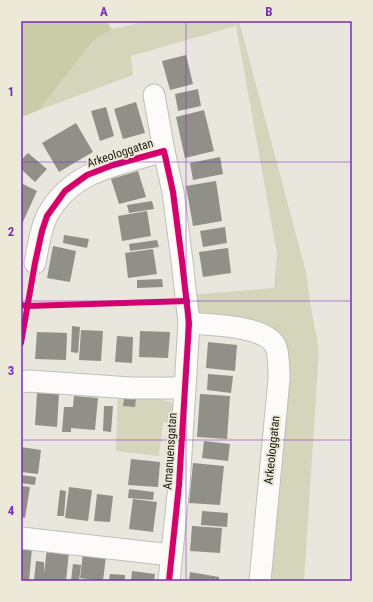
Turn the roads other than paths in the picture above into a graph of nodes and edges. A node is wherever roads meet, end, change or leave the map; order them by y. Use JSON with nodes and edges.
{"nodes":[{"id":1,"x":154,"y":95,"type":"dead end"},
{"id":2,"x":164,"y":151,"type":"junction"},
{"id":3,"x":35,"y":263,"type":"dead end"},
{"id":4,"x":189,"y":323,"type":"junction"},
{"id":5,"x":21,"y":382,"type":"edge"},
{"id":6,"x":185,"y":388,"type":"junction"},
{"id":7,"x":21,"y":538,"type":"edge"},
{"id":8,"x":172,"y":555,"type":"junction"},
{"id":9,"x":169,"y":581,"type":"edge"},
{"id":10,"x":260,"y":581,"type":"edge"}],
"edges":[{"from":1,"to":2,"type":"street","name":"Arkeologgatan"},
{"from":2,"to":3,"type":"street","name":"Arkeologgatan"},
{"from":2,"to":4,"type":"street","name":"Arkeologgatan"},
{"from":4,"to":6,"type":"street","name":"Amanuensgatan"},
{"from":4,"to":10,"type":"street","name":"Arkeologgatan"},
{"from":5,"to":6,"type":"street"},
{"from":6,"to":8,"type":"street","name":"Amanuensgatan"},
{"from":7,"to":8,"type":"street"},
{"from":8,"to":9,"type":"street","name":"Amanuensgatan"}]}
